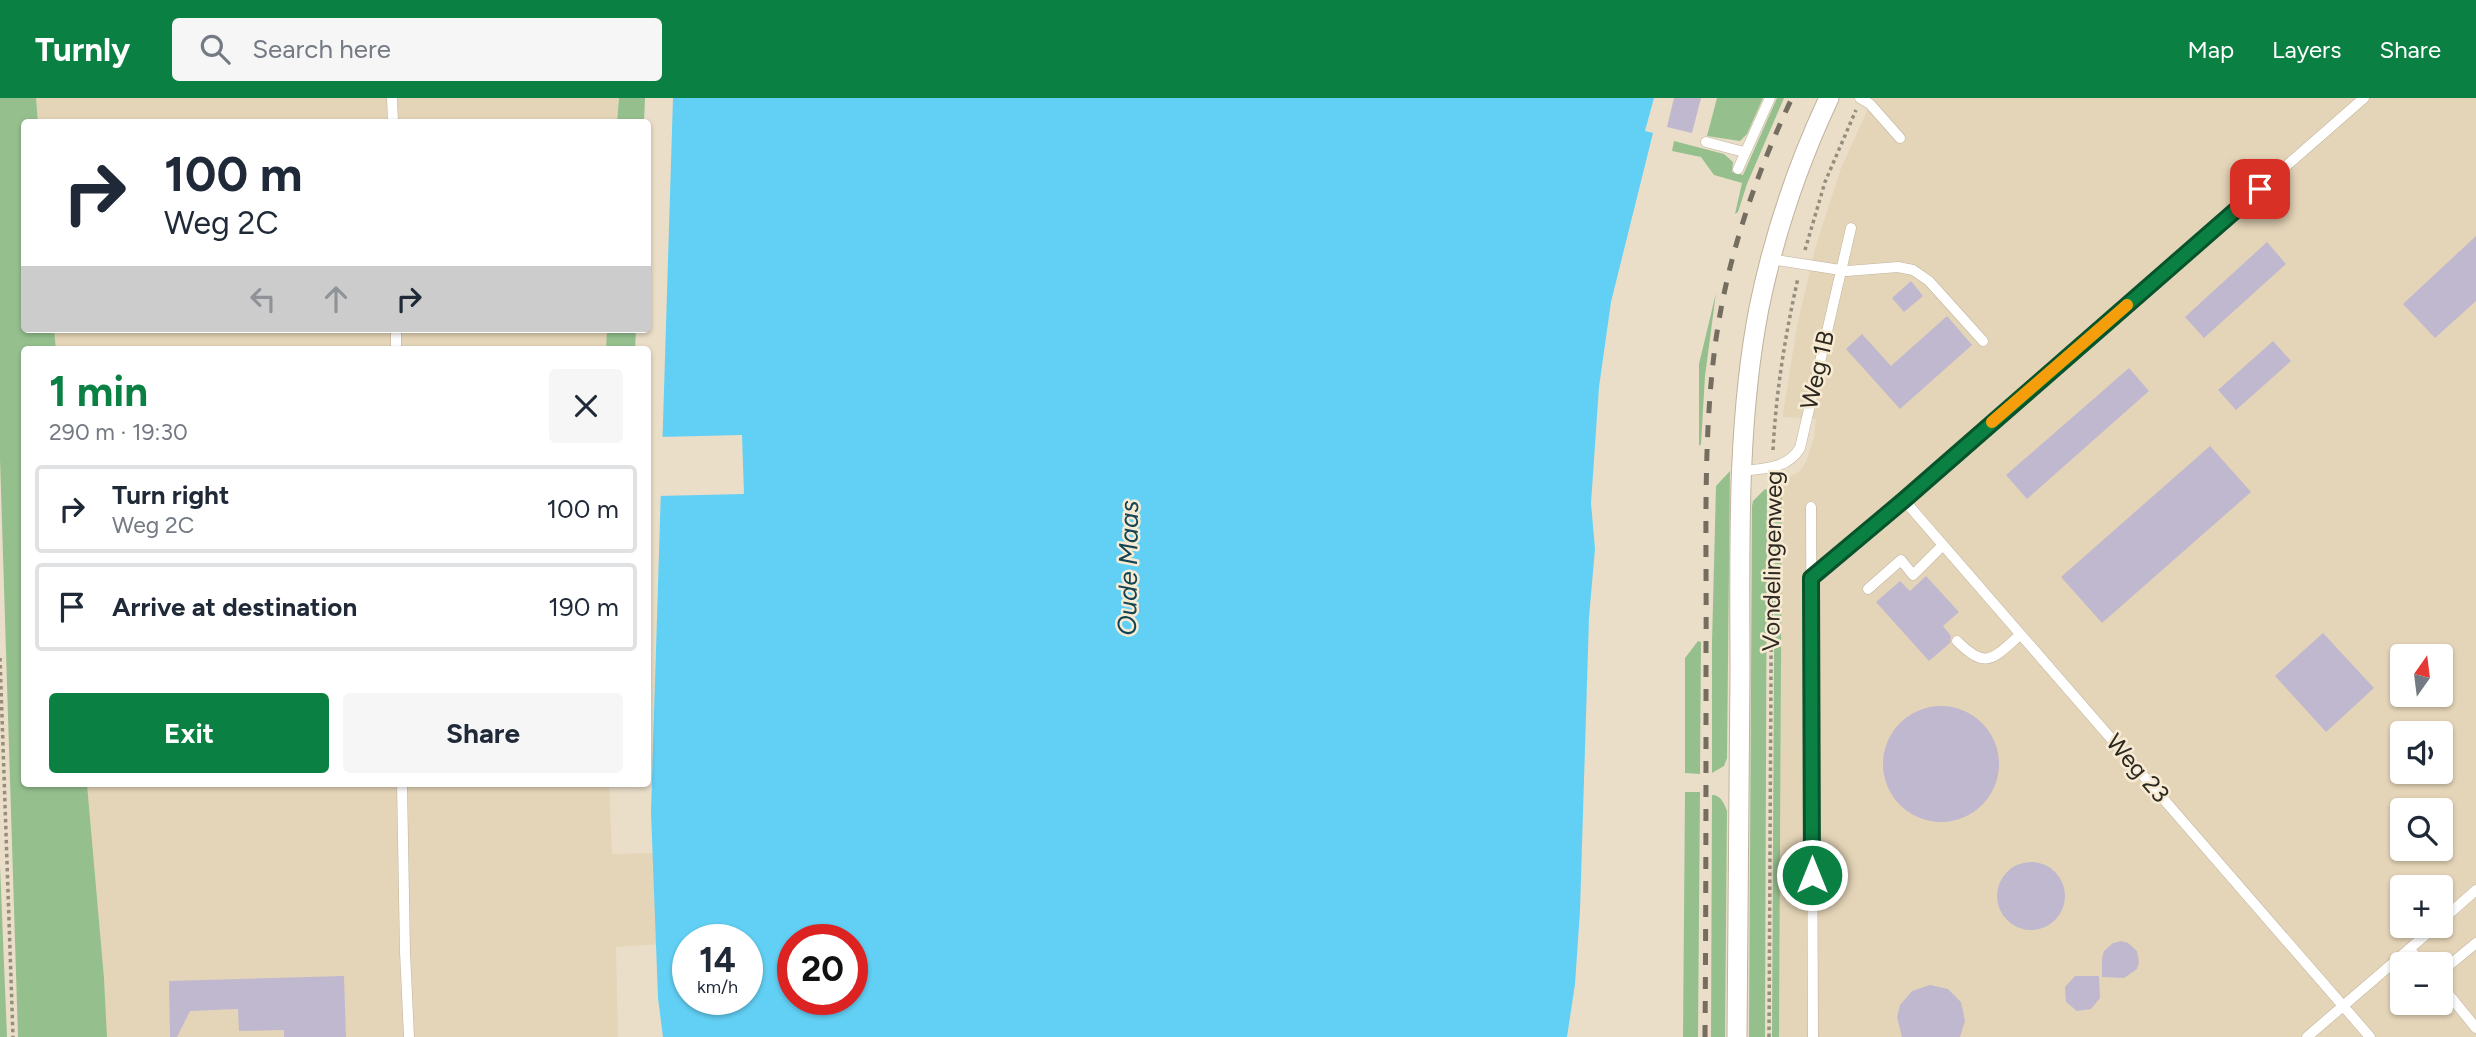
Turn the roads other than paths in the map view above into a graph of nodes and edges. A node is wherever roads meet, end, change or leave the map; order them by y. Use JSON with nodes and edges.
{"nodes":[{"id":1,"x":392,"y":98,"type":"edge"},
{"id":2,"x":1770,"y":98,"type":"edge"},
{"id":3,"x":1829,"y":98,"type":"edge"},
{"id":4,"x":1861,"y":98,"type":"edge"},
{"id":5,"x":2364,"y":98,"type":"edge"},
{"id":6,"x":393,"y":119,"type":"edge"},
{"id":7,"x":1900,"y":138,"type":"dead end"},
{"id":8,"x":1706,"y":142,"type":"dead end"},
{"id":9,"x":1744,"y":152,"type":"junction"},
{"id":10,"x":1738,"y":169,"type":"dead end"},
{"id":11,"x":1851,"y":228,"type":"dead end"},
{"id":12,"x":1770,"y":259,"type":"junction"},
{"id":13,"x":1840,"y":270,"type":"junction"},
{"id":14,"x":1983,"y":341,"type":"dead end"},
{"id":15,"x":1743,"y":471,"type":"junction"},
{"id":16,"x":1904,"y":500,"type":"junction"},
{"id":17,"x":1811,"y":508,"type":"dead end"},
{"id":18,"x":1942,"y":545,"type":"junction"},
{"id":19,"x":1811,"y":578,"type":"junction"},
{"id":20,"x":1868,"y":589,"type":"dead end"},
{"id":21,"x":2020,"y":635,"type":"junction"},
{"id":22,"x":1957,"y":641,"type":"dead end"},
{"id":23,"x":402,"y":787,"type":"edge"},
{"id":24,"x":2476,"y":891,"type":"edge"},
{"id":25,"x":2453,"y":911,"type":"edge"},
{"id":26,"x":2421,"y":938,"type":"edge"},
{"id":27,"x":2476,"y":943,"type":"edge"},
{"id":28,"x":2409,"y":949,"type":"junction"},
{"id":29,"x":2412,"y":952,"type":"edge"},
{"id":30,"x":2453,"y":962,"type":"edge"},
{"id":31,"x":2453,"y":1000,"type":"edge"},
{"id":32,"x":2342,"y":1005,"type":"junction"},
{"id":33,"x":2476,"y":1028,"type":"edge"},
{"id":34,"x":409,"y":1037,"type":"edge"},
{"id":35,"x":1737,"y":1037,"type":"edge"},
{"id":36,"x":1813,"y":1037,"type":"edge"},
{"id":37,"x":2307,"y":1037,"type":"edge"},
{"id":38,"x":2370,"y":1037,"type":"edge"}],
"edges":[{"from":1,"to":6,"type":"lane"},
{"from":2,"to":9,"type":"lane"},
{"from":3,"to":12,"type":"street","name":"Vondelingenweg"},
{"from":4,"to":7,"type":"lane"},
{"from":5,"to":16,"type":"lane"},
{"from":8,"to":9,"type":"lane"},
{"from":9,"to":10,"type":"lane"},
{"from":11,"to":13,"type":"lane","name":"Weg 1B"},
{"from":12,"to":13,"type":"lane"},
{"from":12,"to":15,"type":"street","name":"Vondelingenweg"},
{"from":13,"to":14,"type":"lane"},
{"from":13,"to":15,"type":"lane","name":"Weg 1B"},
{"from":15,"to":35,"type":"street","name":"Vondelingenweg"},
{"from":16,"to":18,"type":"lane","name":"Weg 23"},
{"from":16,"to":19,"type":"lane"},
{"from":17,"to":19,"type":"lane"},
{"from":18,"to":20,"type":"lane"},
{"from":18,"to":21,"type":"lane","name":"Weg 23"},
{"from":19,"to":36,"type":"lane"},
{"from":21,"to":22,"type":"lane"},
{"from":21,"to":32,"type":"lane","name":"Weg 23"},
{"from":23,"to":34,"type":"lane"},
{"from":24,"to":25,"type":"lane"},
{"from":26,"to":28,"type":"lane"},
{"from":27,"to":30,"type":"lane"},
{"from":28,"to":29,"type":"lane"},
{"from":28,"to":32,"type":"lane"},
{"from":31,"to":33,"type":"lane"},
{"from":32,"to":37,"type":"lane"},
{"from":32,"to":38,"type":"lane","name":"Weg 23"}]}
